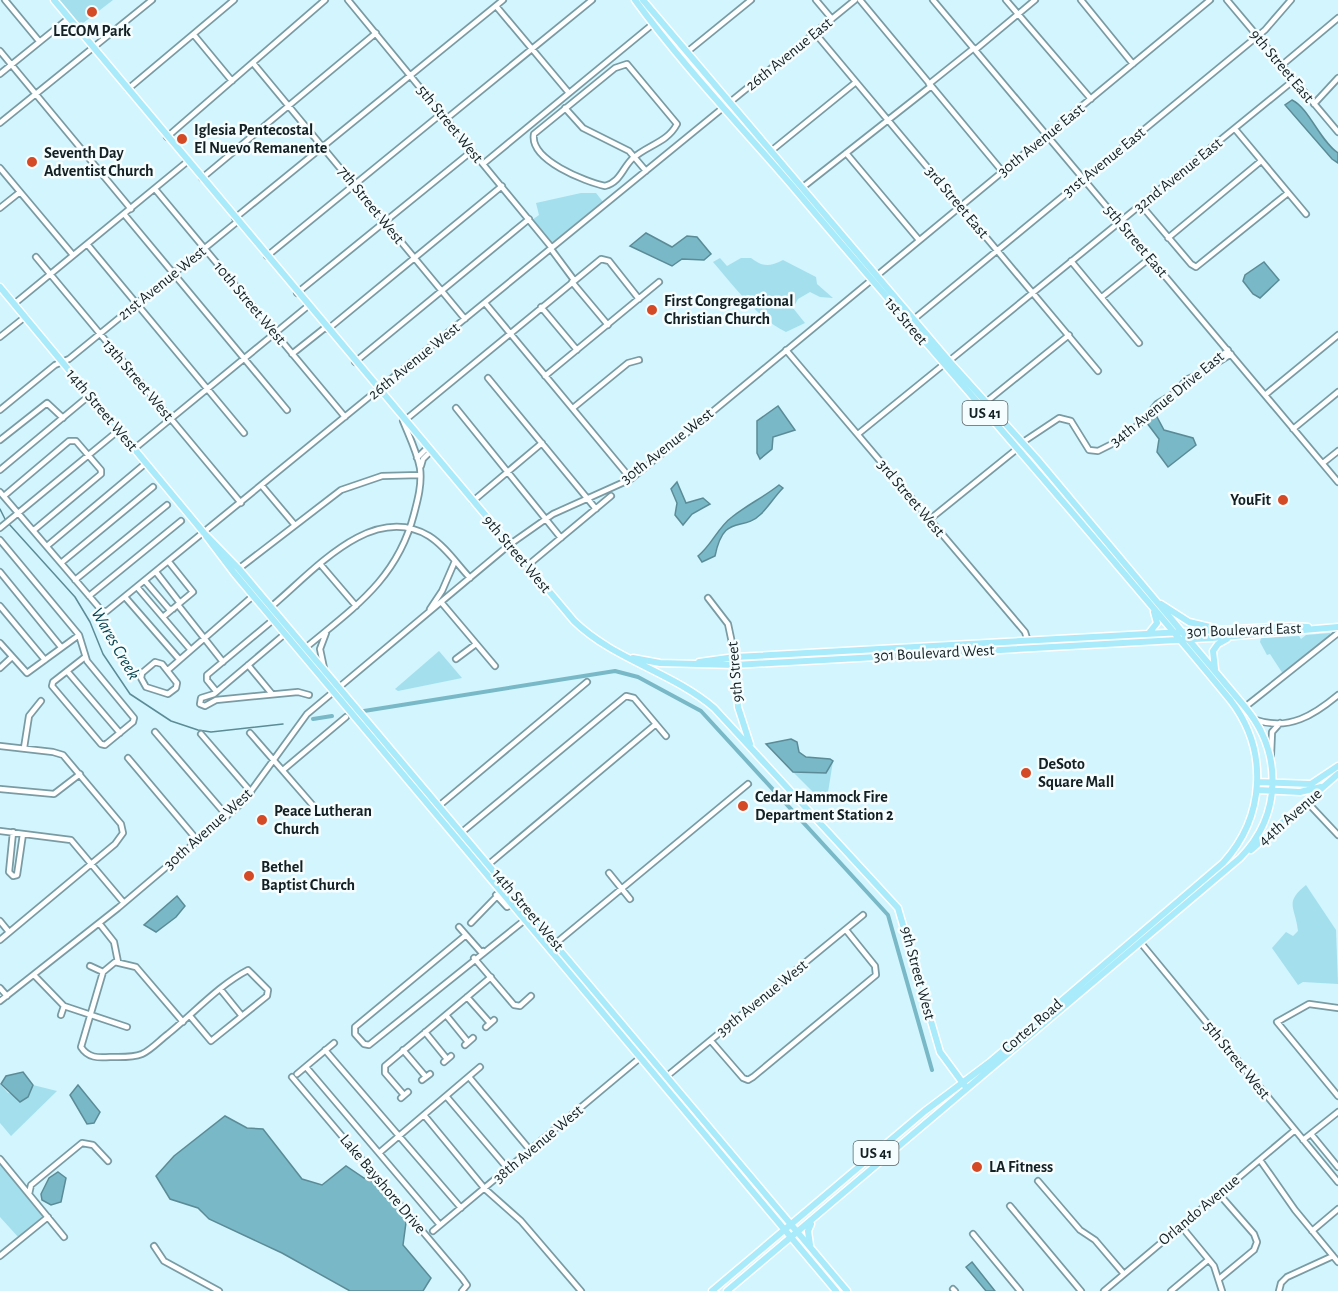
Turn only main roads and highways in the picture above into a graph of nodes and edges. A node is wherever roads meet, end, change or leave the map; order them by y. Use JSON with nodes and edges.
{"nodes":[{"id":1,"x":54,"y":0,"type":"edge"},
{"id":2,"x":634,"y":0,"type":"edge"},
{"id":3,"x":641,"y":0,"type":"edge"},
{"id":4,"x":726,"y":106,"type":"junction"},
{"id":5,"x":769,"y":153,"type":"junction"},
{"id":6,"x":801,"y":196,"type":"junction"},
{"id":7,"x":841,"y":232,"type":"junction"},
{"id":8,"x":0,"y":287,"type":"edge"},
{"id":9,"x":945,"y":364,"type":"junction"},
{"id":10,"x":984,"y":411,"type":"junction"},
{"id":11,"x":1023,"y":442,"type":"junction"},
{"id":12,"x":1018,"y":448,"type":"junction"},
{"id":13,"x":1062,"y":489,"type":"junction"},
{"id":14,"x":236,"y":571,"type":"junction"},
{"id":15,"x":1149,"y":598,"type":"junction"},
{"id":16,"x":269,"y":609,"type":"junction"},
{"id":17,"x":1338,"y":627,"type":"edge"},
{"id":18,"x":1315,"y":628,"type":"junction"},
{"id":19,"x":1223,"y":630,"type":"junction"},
{"id":20,"x":288,"y":632,"type":"junction"},
{"id":21,"x":1174,"y":633,"type":"junction"},
{"id":22,"x":1148,"y":634,"type":"junction"},
{"id":23,"x":1181,"y":636,"type":"junction"},
{"id":24,"x":1236,"y":636,"type":"junction"},
{"id":25,"x":1188,"y":639,"type":"junction"},
{"id":26,"x":1030,"y":644,"type":"junction"},
{"id":27,"x":303,"y":650,"type":"junction"},
{"id":28,"x":616,"y":651,"type":"junction"},
{"id":29,"x":818,"y":656,"type":"junction"},
{"id":30,"x":735,"y":657,"type":"junction"},
{"id":31,"x":688,"y":664,"type":"junction"},
{"id":32,"x":735,"y":664,"type":"junction"},
{"id":33,"x":1216,"y":672,"type":"junction"},
{"id":34,"x":336,"y":689,"type":"junction"},
{"id":35,"x":758,"y":755,"type":"junction"},
{"id":36,"x":1338,"y":766,"type":"edge"},
{"id":37,"x":1338,"y":774,"type":"edge"},
{"id":38,"x":1332,"y":780,"type":"junction"},
{"id":39,"x":1258,"y":782,"type":"junction"},
{"id":40,"x":1274,"y":782,"type":"junction"},
{"id":41,"x":1258,"y":790,"type":"junction"},
{"id":42,"x":1273,"y":790,"type":"junction"},
{"id":43,"x":1290,"y":791,"type":"junction"},
{"id":44,"x":1307,"y":802,"type":"junction"},
{"id":45,"x":459,"y":834,"type":"junction"},
{"id":46,"x":1240,"y":858,"type":"junction"},
{"id":47,"x":1139,"y":940,"type":"junction"},
{"id":48,"x":553,"y":945,"type":"junction"},
{"id":49,"x":664,"y":1079,"type":"junction"},
{"id":50,"x":965,"y":1086,"type":"junction"},
{"id":51,"x":709,"y":1140,"type":"junction"},
{"id":52,"x":740,"y":1164,"type":"junction"},
{"id":53,"x":813,"y":1220,"type":"junction"},
{"id":54,"x":792,"y":1225,"type":"junction"},
{"id":55,"x":785,"y":1230,"type":"junction"},
{"id":56,"x":799,"y":1233,"type":"junction"},
{"id":57,"x":792,"y":1238,"type":"junction"},
{"id":58,"x":810,"y":1246,"type":"junction"},
{"id":59,"x":712,"y":1291,"type":"edge"},
{"id":60,"x":727,"y":1291,"type":"edge"},
{"id":61,"x":836,"y":1291,"type":"edge"},
{"id":62,"x":848,"y":1291,"type":"edge"}],
"edges":[{"from":1,"to":28,"type":"main road","name":"9th Street West"},
{"from":2,"to":4,"type":"main road","name":"1st Street","number":"US 41"},
{"from":3,"to":4,"type":"main road","name":"1st Street","number":"US 41"},
{"from":4,"to":5,"type":"main road","name":"1st Street","number":"US 41"},
{"from":5,"to":6,"type":"main road","name":"1st Street","number":"US 41"},
{"from":5,"to":7,"type":"main road","name":"1st Street","number":"US 41"},
{"from":6,"to":7,"type":"main road"},
{"from":6,"to":9,"type":"main road","name":"1st Street","number":"US 41"},
{"from":7,"to":9,"type":"main road","name":"1st Street","number":"US 41"},
{"from":8,"to":14,"type":"main road","name":"14th Street West"},
{"from":9,"to":10,"type":"main road","name":"1st Street","number":"US 41"},
{"from":9,"to":11,"type":"main road","name":"1st Street","number":"US 41"},
{"from":10,"to":11,"type":"main road"},
{"from":10,"to":12,"type":"main road","name":"1st Street","number":"US 41"},
{"from":11,"to":13,"type":"main road","name":"1st Street","number":"US 41"},
{"from":12,"to":13,"type":"main road"},
{"from":12,"to":15,"type":"main road","name":"1st Street","number":"US 41"},
{"from":13,"to":15,"type":"main road","name":"1st Street","number":"US 41"},
{"from":14,"to":16,"type":"main road","name":"14th Street West"},
{"from":14,"to":16,"type":"main road","name":"14th Street West"},
{"from":15,"to":19,"type":"main road"},
{"from":15,"to":21,"type":"main road","name":"1st Street","number":"US 41"},
{"from":15,"to":22,"type":"main road"},
{"from":15,"to":23,"type":"main road","name":"1st Street","number":"US 41"},
{"from":16,"to":20,"type":"main road","name":"14th Street West"},
{"from":16,"to":20,"type":"main road","name":"14th Street West"},
{"from":17,"to":18,"type":"main road","name":"301 Boulevard East"},
{"from":18,"to":19,"type":"main road","name":"301 Boulevard East"},
{"from":18,"to":24,"type":"main road","name":"301 Boulevard East"},
{"from":19,"to":23,"type":"main road","name":"301 Boulevard East"},
{"from":20,"to":27,"type":"main road","name":"14th Street West"},
{"from":21,"to":22,"type":"main road","name":"301 Boulevard West"},
{"from":21,"to":23,"type":"main road","name":"1st Street","number":"US 41"},
{"from":22,"to":26,"type":"main road","name":"301 Boulevard West"},
{"from":23,"to":25,"type":"main road","name":"301 Boulevard East"},
{"from":23,"to":26,"type":"main road","name":"301 Boulevard West"},
{"from":23,"to":39,"type":"main road","name":"Cortez Road","number":"US 41"},
{"from":24,"to":25,"type":"main road","name":"301 Boulevard East"},
{"from":24,"to":33,"type":"main road"},
{"from":25,"to":33,"type":"main road","number":"US 41"},
{"from":26,"to":29,"type":"main road","name":"301 Boulevard West"},
{"from":27,"to":34,"type":"main road","name":"14th Street West"},
{"from":27,"to":34,"type":"main road","name":"14th Street West"},
{"from":28,"to":31,"type":"main road","name":"301 Boulevard West"},
{"from":28,"to":35,"type":"main road","name":"9th Street West"},
{"from":29,"to":30,"type":"main road","name":"301 Boulevard West"},
{"from":29,"to":32,"type":"main road","name":"301 Boulevard West"},
{"from":30,"to":31,"type":"main road","name":"301 Boulevard West"},
{"from":30,"to":32,"type":"main road","name":"9th Street"},
{"from":31,"to":32,"type":"main road","name":"301 Boulevard West"},
{"from":32,"to":35,"type":"main road","name":"9th Street"},
{"from":33,"to":40,"type":"main road","name":"Cortez Road","number":"US 41"},
{"from":34,"to":45,"type":"main road","name":"14th Street West"},
{"from":35,"to":50,"type":"main road","name":"9th Street West"},
{"from":36,"to":40,"type":"main road"},
{"from":37,"to":38,"type":"main road","name":"44th Avenue"},
{"from":38,"to":43,"type":"main road"},
{"from":38,"to":44,"type":"main road","name":"44th Avenue"},
{"from":39,"to":40,"type":"main road"},
{"from":39,"to":41,"type":"main road","name":"Cortez Road","number":"US 41"},
{"from":40,"to":42,"type":"main road","name":"Cortez Road","number":"US 41"},
{"from":41,"to":42,"type":"main road"},
{"from":41,"to":47,"type":"main road","name":"Cortez Road","number":"US 41"},
{"from":42,"to":43,"type":"main road"},
{"from":42,"to":46,"type":"main road","name":"Cortez Road","number":"US 41"},
{"from":43,"to":44,"type":"main road"},
{"from":44,"to":46,"type":"main road","name":"44th Avenue"},
{"from":45,"to":48,"type":"main road","name":"14th Street West"},
{"from":45,"to":48,"type":"main road","name":"14th Street West"},
{"from":46,"to":47,"type":"main road","name":"Cortez Road","number":"US 41"},
{"from":47,"to":50,"type":"main road","name":"Cortez Road","number":"US 41"},
{"from":48,"to":49,"type":"main road","name":"14th Street West"},
{"from":48,"to":49,"type":"main road","name":"14th Street West"},
{"from":49,"to":51,"type":"main road","name":"14th Street West"},
{"from":49,"to":52,"type":"main road","name":"14th Street West"},
{"from":50,"to":53,"type":"main road","name":"Cortez Road","number":"US 41"},
{"from":50,"to":54,"type":"main road","name":"Cortez Road","number":"US 41"},
{"from":51,"to":52,"type":"main road"},
{"from":51,"to":55,"type":"main road","name":"14th Street West"},
{"from":52,"to":54,"type":"main road","name":"14th Street West"},
{"from":53,"to":56,"type":"main road","name":"Cortez Road"},
{"from":53,"to":58,"type":"main road"},
{"from":54,"to":55,"type":"main road","name":"Cortez Road","number":"US 41"},
{"from":54,"to":56,"type":"main road","name":"14th Street West"},
{"from":55,"to":57,"type":"main road","name":"14th Street West"},
{"from":55,"to":59,"type":"main road","name":"Cortez Road"},
{"from":56,"to":57,"type":"main road","name":"Cortez Road"},
{"from":56,"to":58,"type":"main road","name":"14th Street West"},
{"from":57,"to":60,"type":"main road","name":"Cortez Road"},
{"from":57,"to":61,"type":"main road","name":"14th Street West"},
{"from":58,"to":62,"type":"main road","name":"14th Street West"}]}
